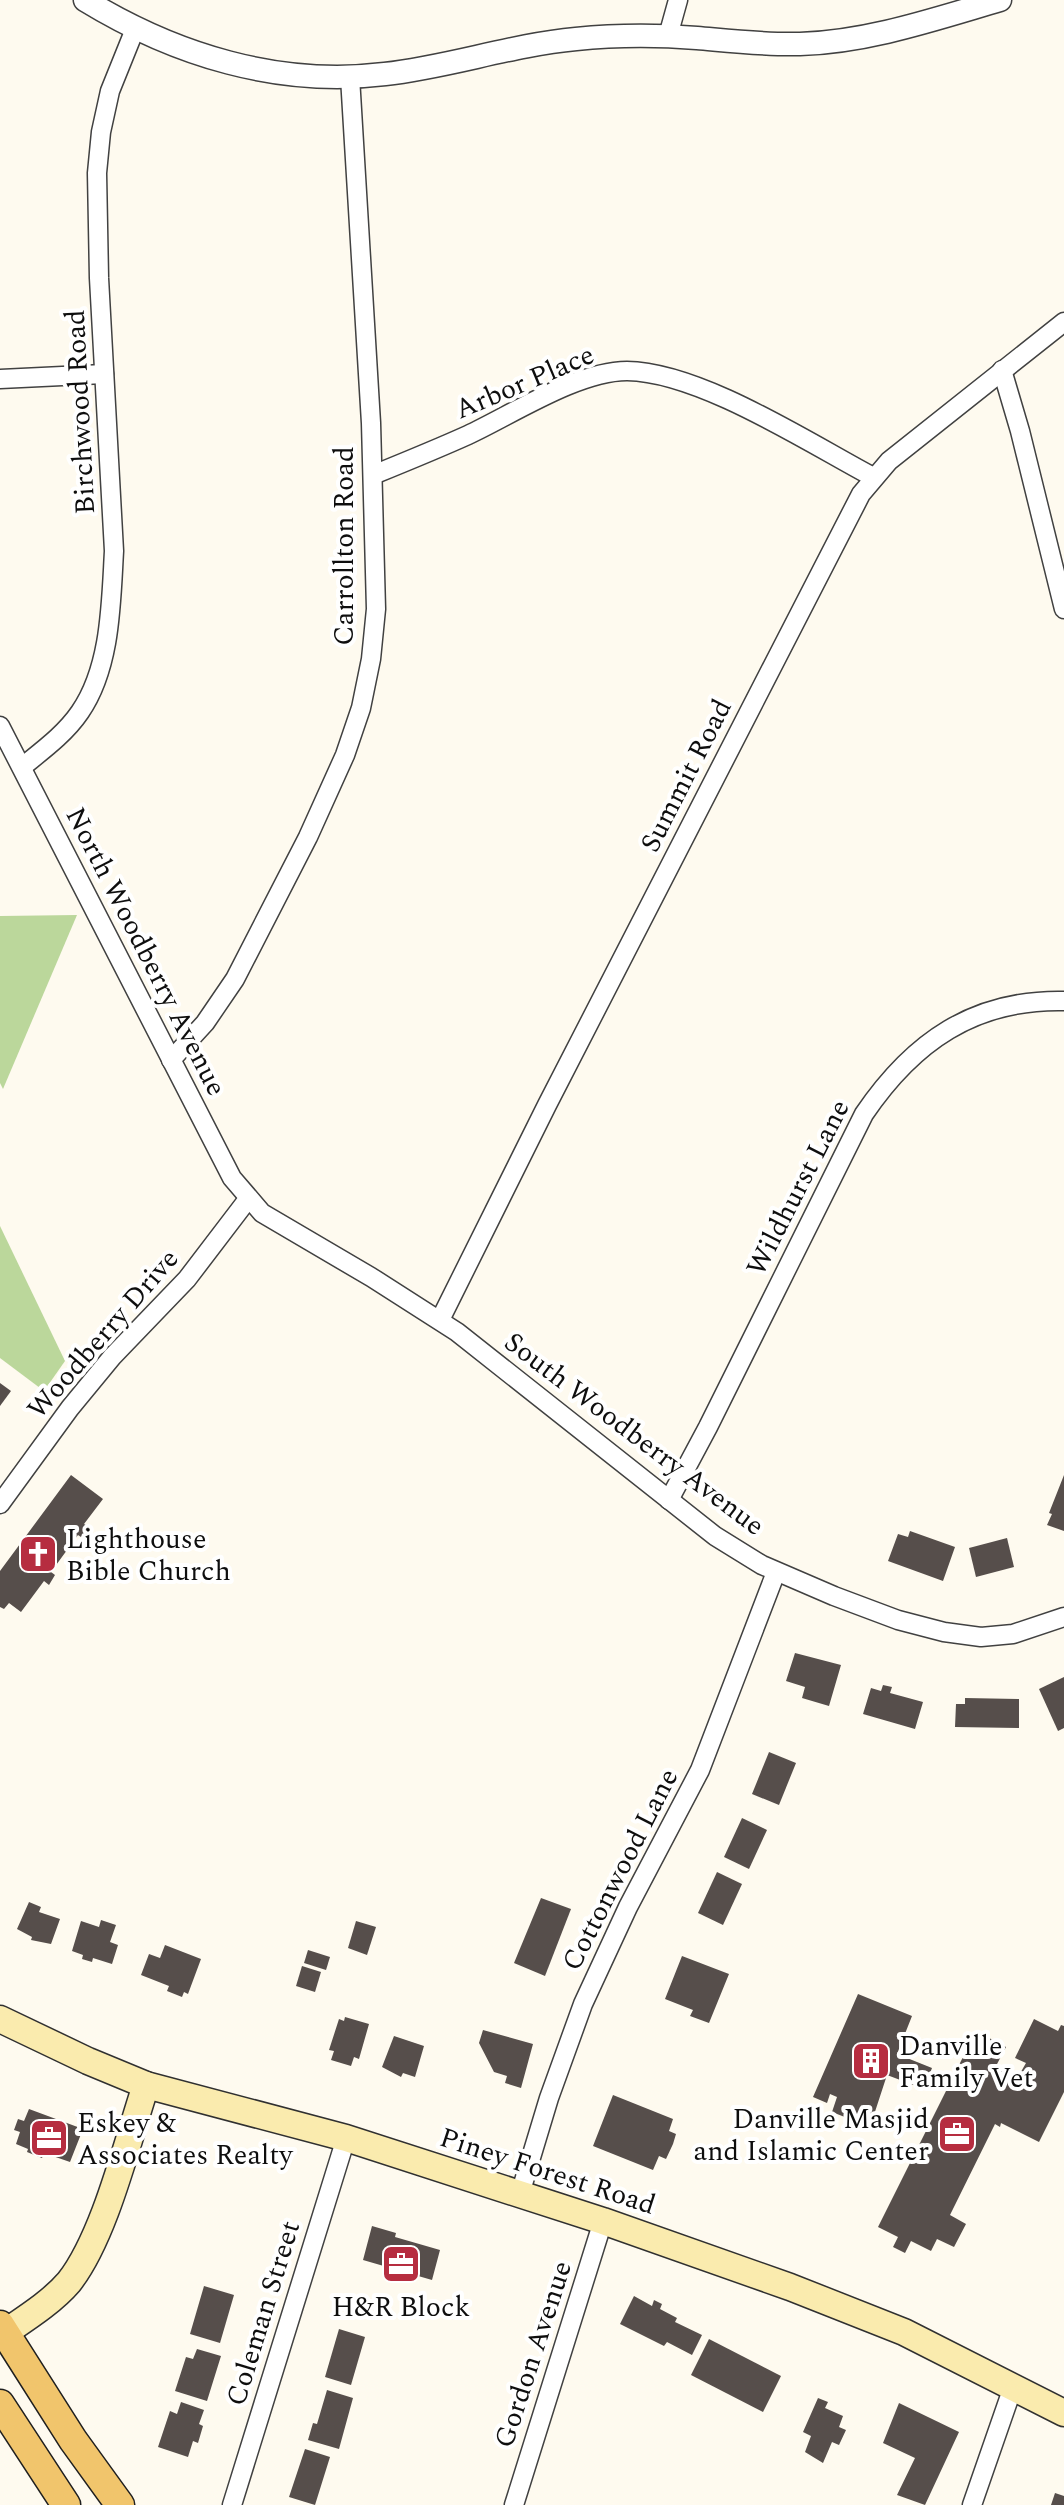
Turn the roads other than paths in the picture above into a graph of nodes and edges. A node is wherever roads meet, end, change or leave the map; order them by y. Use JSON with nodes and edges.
{"nodes":[{"id":1,"x":85,"y":0,"type":"edge"},
{"id":2,"x":678,"y":0,"type":"edge"},
{"id":3,"x":1000,"y":0,"type":"edge"},
{"id":4,"x":135,"y":29,"type":"junction"},
{"id":5,"x":668,"y":36,"type":"junction"},
{"id":6,"x":350,"y":77,"type":"junction"},
{"id":7,"x":1064,"y":322,"type":"edge"},
{"id":8,"x":1002,"y":370,"type":"junction"},
{"id":9,"x":104,"y":374,"type":"junction"},
{"id":10,"x":0,"y":379,"type":"edge"},
{"id":11,"x":373,"y":475,"type":"junction"},
{"id":12,"x":873,"y":477,"type":"junction"},
{"id":13,"x":1064,"y":609,"type":"edge"},
{"id":14,"x":0,"y":726,"type":"edge"},
{"id":15,"x":22,"y":767,"type":"junction"},
{"id":16,"x":1064,"y":1001,"type":"edge"},
{"id":17,"x":171,"y":1060,"type":"junction"},
{"id":18,"x":248,"y":1199,"type":"junction"},
{"id":19,"x":440,"y":1320,"type":"junction"},
{"id":20,"x":669,"y":1500,"type":"junction"},
{"id":21,"x":0,"y":1504,"type":"edge"},
{"id":22,"x":776,"y":1572,"type":"junction"},
{"id":23,"x":1064,"y":1617,"type":"edge"},
{"id":24,"x":0,"y":2019,"type":"edge"},
{"id":25,"x":146,"y":2085,"type":"junction"},
{"id":26,"x":346,"y":2138,"type":"junction"},
{"id":27,"x":520,"y":2194,"type":"junction"},
{"id":28,"x":603,"y":2221,"type":"junction"},
{"id":29,"x":2,"y":2331,"type":"edge"},
{"id":30,"x":1013,"y":2387,"type":"junction"},
{"id":31,"x":0,"y":2404,"type":"edge"},
{"id":32,"x":1064,"y":2413,"type":"edge"},
{"id":33,"x":66,"y":2505,"type":"edge"},
{"id":34,"x":120,"y":2505,"type":"edge"},
{"id":35,"x":232,"y":2505,"type":"edge"},
{"id":36,"x":514,"y":2505,"type":"edge"},
{"id":37,"x":972,"y":2505,"type":"edge"}],
"edges":[{"from":1,"to":4,"type":"street"},
{"from":2,"to":5,"type":"street"},
{"from":3,"to":5,"type":"street"},
{"from":4,"to":6,"type":"street"},
{"from":4,"to":9,"type":"street","name":"Birchwood Road"},
{"from":5,"to":6,"type":"street"},
{"from":6,"to":11,"type":"street","name":"Carrollton Road"},
{"from":7,"to":8,"type":"street","name":"Summit Road"},
{"from":8,"to":12,"type":"street","name":"Summit Road"},
{"from":8,"to":13,"type":"street"},
{"from":9,"to":10,"type":"street"},
{"from":9,"to":15,"type":"street","name":"Birchwood Road"},
{"from":11,"to":12,"type":"street","name":"Arbor Place"},
{"from":11,"to":17,"type":"street","name":"Carrollton Road"},
{"from":12,"to":19,"type":"street","name":"Summit Road"},
{"from":14,"to":15,"type":"street","name":"North Woodberry Avenue"},
{"from":15,"to":17,"type":"street","name":"North Woodberry Avenue"},
{"from":16,"to":20,"type":"street","name":"Wildhurst Lane"},
{"from":17,"to":18,"type":"street","name":"North Woodberry Avenue"},
{"from":18,"to":19,"type":"street","name":"South Woodberry Avenue"},
{"from":18,"to":21,"type":"street","name":"Woodberry Drive"},
{"from":19,"to":20,"type":"street","name":"South Woodberry Avenue"},
{"from":20,"to":22,"type":"street","name":"South Woodberry Avenue"},
{"from":22,"to":23,"type":"street","name":"South Woodberry Avenue"},
{"from":22,"to":27,"type":"street","name":"Cottonwood Lane"},
{"from":24,"to":25,"type":"main road","name":"Piney Forest Road"},
{"from":25,"to":26,"type":"main road","name":"Piney Forest Road"},
{"from":25,"to":29,"type":"main road"},
{"from":26,"to":27,"type":"main road","name":"Piney Forest Road"},
{"from":26,"to":35,"type":"street","name":"Coleman Street"},
{"from":27,"to":28,"type":"main road","name":"Piney Forest Road"},
{"from":28,"to":30,"type":"main road","name":"Piney Forest Road"},
{"from":28,"to":36,"type":"street","name":"Gordon Avenue"},
{"from":29,"to":34,"type":"main road"},
{"from":30,"to":32,"type":"main road","name":"Piney Forest Road"},
{"from":30,"to":37,"type":"street"},
{"from":31,"to":33,"type":"main road"}]}
